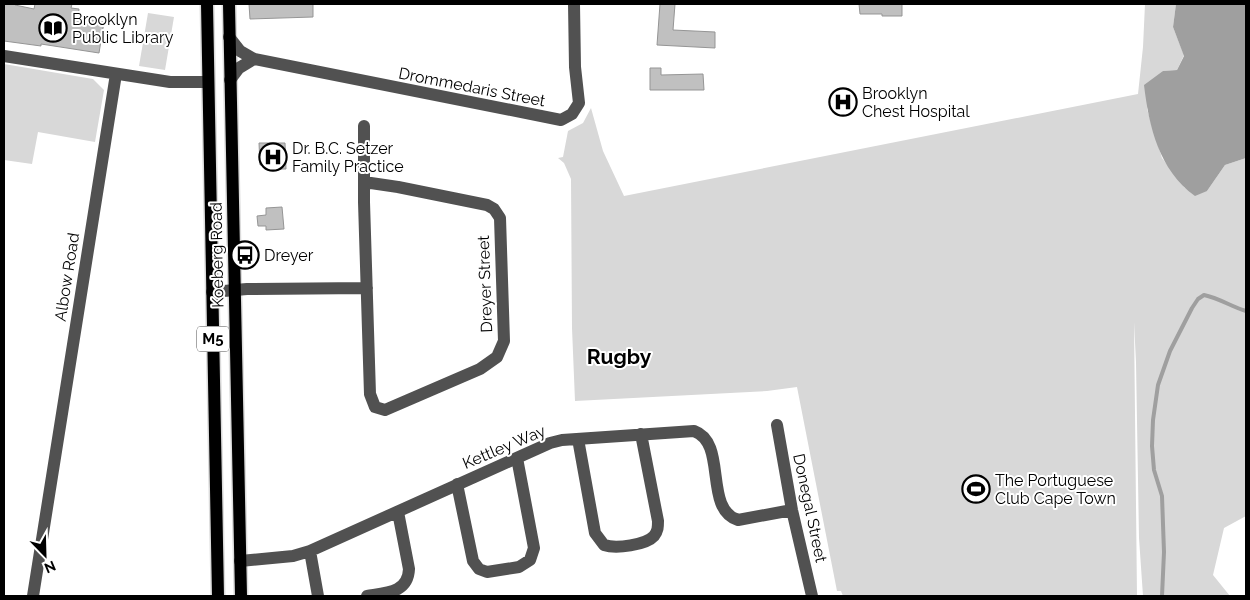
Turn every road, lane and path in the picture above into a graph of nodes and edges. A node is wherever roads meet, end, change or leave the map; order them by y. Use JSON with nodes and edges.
{"nodes":[{"id":1,"x":207,"y":4,"type":"edge"},
{"id":2,"x":229,"y":4,"type":"edge"},
{"id":3,"x":574,"y":4,"type":"edge"},
{"id":4,"x":229,"y":37,"type":"junction"},
{"id":5,"x":4,"y":56,"type":"edge"},
{"id":6,"x":254,"y":59,"type":"junction"},
{"id":7,"x":116,"y":74,"type":"junction"},
{"id":8,"x":230,"y":80,"type":"junction"},
{"id":9,"x":208,"y":82,"type":"junction"},
{"id":10,"x":364,"y":126,"type":"dead end"},
{"id":11,"x":364,"y":182,"type":"junction"},
{"id":12,"x":367,"y":288,"type":"junction"},
{"id":13,"x":235,"y":291,"type":"junction"},
{"id":14,"x":212,"y":292,"type":"junction"},
{"id":15,"x":777,"y":425,"type":"dead end"},
{"id":16,"x":641,"y":434,"type":"junction"},
{"id":17,"x":578,"y":439,"type":"junction"},
{"id":18,"x":516,"y":458,"type":"junction"},
{"id":19,"x":457,"y":484,"type":"junction"},
{"id":20,"x":792,"y":510,"type":"junction"},
{"id":21,"x":398,"y":512,"type":"junction"},
{"id":22,"x":310,"y":551,"type":"junction"},
{"id":23,"x":240,"y":561,"type":"junction"},
{"id":24,"x":33,"y":596,"type":"edge"},
{"id":25,"x":218,"y":596,"type":"edge"},
{"id":26,"x":241,"y":596,"type":"edge"},
{"id":27,"x":318,"y":596,"type":"edge"},
{"id":28,"x":367,"y":596,"type":"edge"},
{"id":29,"x":812,"y":596,"type":"edge"}],
"edges":[{"from":1,"to":9,"type":"main road","name":"Koeberg Road","number":"M5"},
{"from":2,"to":4,"type":"main road","name":"Koeberg Road","number":"M5"},
{"from":3,"to":6,"type":"street","name":"Drommedaris Street"},
{"from":4,"to":6,"type":"street","name":"Drommedaris Street"},
{"from":4,"to":8,"type":"main road","name":"Koeberg Road","number":"M5"},
{"from":5,"to":7,"type":"street"},
{"from":6,"to":8,"type":"street"},
{"from":7,"to":9,"type":"street"},
{"from":7,"to":24,"type":"street","name":"Albow Road"},
{"from":8,"to":13,"type":"main road","name":"Koeberg Road","number":"M5"},
{"from":9,"to":14,"type":"main road","name":"Koeberg Road","number":"M5"},
{"from":10,"to":11,"type":"street","name":"Dreyer Street"},
{"from":11,"to":12,"type":"street","name":"Dreyer Street"},
{"from":11,"to":12,"type":"street","name":"Dreyer Street"},
{"from":12,"to":13,"type":"street"},
{"from":13,"to":14,"type":"street"},
{"from":13,"to":23,"type":"main road","name":"Koeberg Road","number":"M5"},
{"from":14,"to":25,"type":"main road","name":"Koeberg Road","number":"M5"},
{"from":15,"to":20,"type":"street","name":"Donegal Street"},
{"from":16,"to":17,"type":"street","name":"Kettley Way"},
{"from":16,"to":17,"type":"street"},
{"from":16,"to":20,"type":"street","name":"Kettley Way"},
{"from":17,"to":18,"type":"street","name":"Kettley Way"},
{"from":18,"to":19,"type":"street","name":"Kettley Way"},
{"from":18,"to":19,"type":"street"},
{"from":19,"to":21,"type":"street","name":"Kettley Way"},
{"from":20,"to":29,"type":"street","name":"Donegal Street"},
{"from":21,"to":22,"type":"street","name":"Kettley Way"},
{"from":21,"to":28,"type":"street"},
{"from":22,"to":23,"type":"street","name":"Kettley Way"},
{"from":22,"to":27,"type":"street"},
{"from":23,"to":26,"type":"main road","name":"Koeberg Road","number":"M5"}]}
